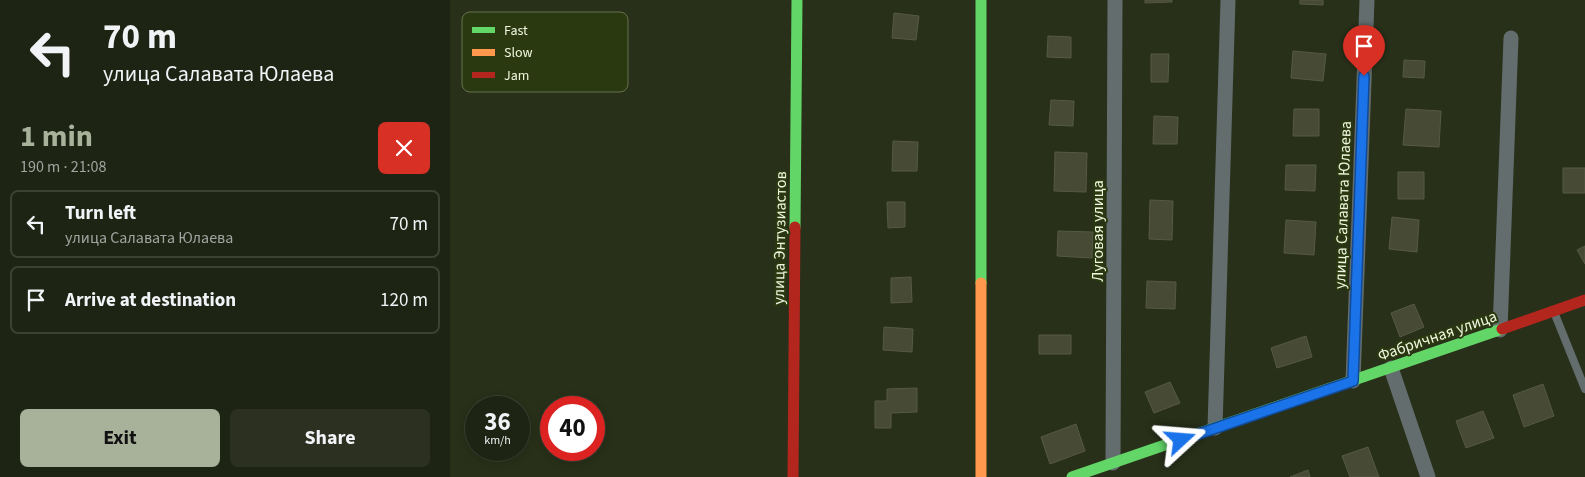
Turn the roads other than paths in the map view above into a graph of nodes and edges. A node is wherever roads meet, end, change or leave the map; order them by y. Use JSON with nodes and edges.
{"nodes":[{"id":1,"x":797,"y":0,"type":"edge"},
{"id":2,"x":981,"y":0,"type":"edge"},
{"id":3,"x":1115,"y":0,"type":"edge"},
{"id":4,"x":1228,"y":0,"type":"edge"},
{"id":5,"x":1367,"y":0,"type":"edge"},
{"id":6,"x":1511,"y":38,"type":"dead end"},
{"id":7,"x":1585,"y":300,"type":"edge"},
{"id":8,"x":1554,"y":311,"type":"junction"},
{"id":9,"x":1500,"y":330,"type":"junction"},
{"id":10,"x":1391,"y":368,"type":"junction"},
{"id":11,"x":1353,"y":381,"type":"junction"},
{"id":12,"x":1585,"y":389,"type":"edge"},
{"id":13,"x":1215,"y":428,"type":"junction"},
{"id":14,"x":1114,"y":463,"type":"junction"},
{"id":15,"x":793,"y":477,"type":"edge"},
{"id":16,"x":980,"y":477,"type":"edge"},
{"id":17,"x":1072,"y":477,"type":"edge"},
{"id":18,"x":1428,"y":477,"type":"edge"}],
"edges":[{"from":1,"to":15,"type":"street","name":"улица Энтузиастов"},
{"from":2,"to":16,"type":"street"},
{"from":3,"to":14,"type":"street","name":"Луговая улица"},
{"from":4,"to":13,"type":"street"},
{"from":5,"to":11,"type":"street","name":"улица Салавата Юлаева"},
{"from":6,"to":9,"type":"street"},
{"from":7,"to":8,"type":"street","name":"Фабричная улица"},
{"from":8,"to":9,"type":"street","name":"Фабричная улица"},
{"from":8,"to":12,"type":"lane"},
{"from":9,"to":10,"type":"street","name":"Фабричная улица"},
{"from":10,"to":11,"type":"street","name":"Фабричная улица"},
{"from":10,"to":18,"type":"street"},
{"from":11,"to":13,"type":"street","name":"Фабричная улица"},
{"from":13,"to":14,"type":"street","name":"Фабричная улица"},
{"from":14,"to":17,"type":"street","name":"Фабричная улица"}]}
